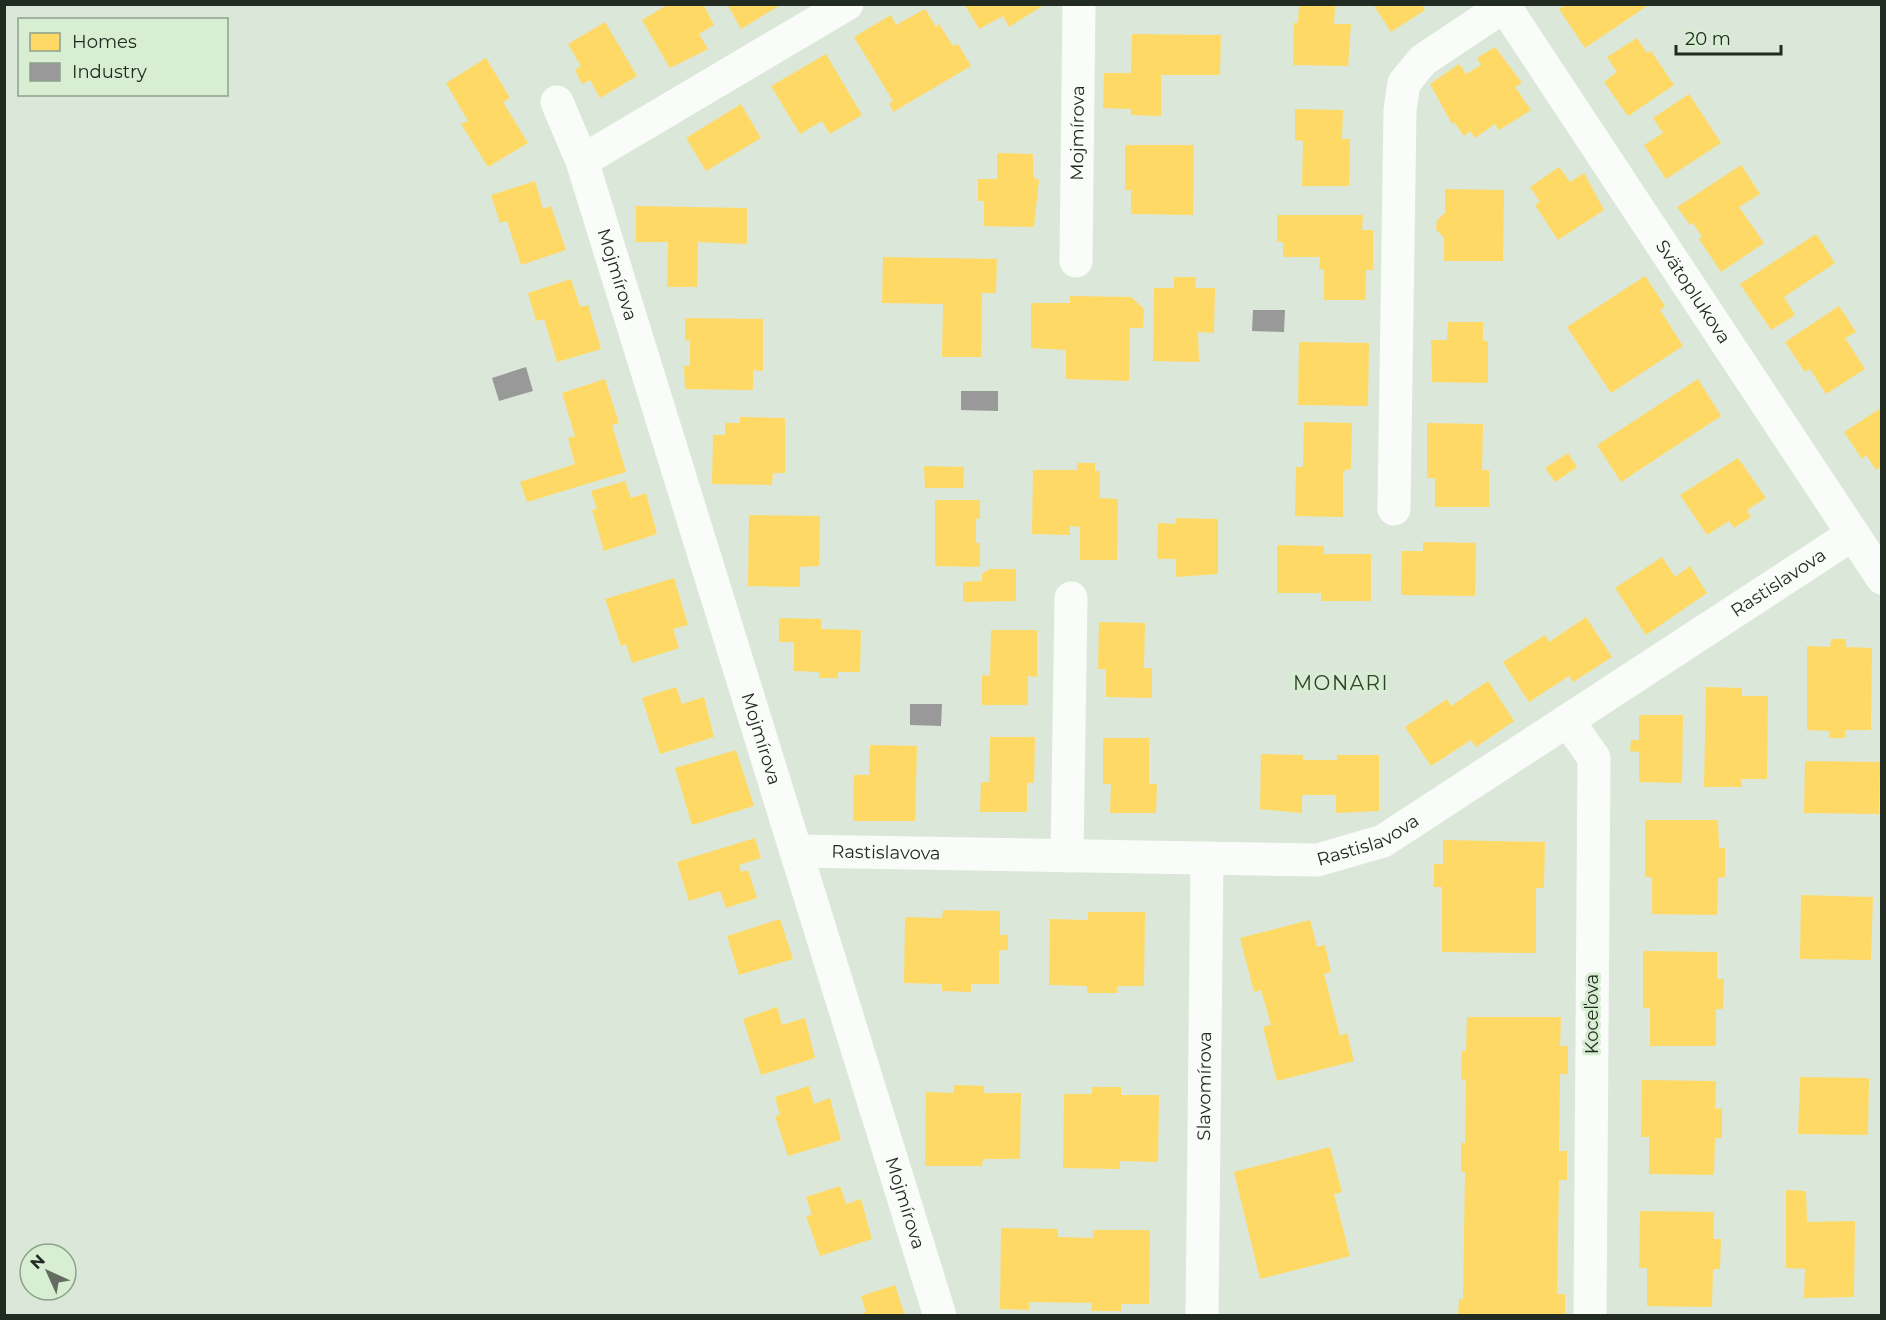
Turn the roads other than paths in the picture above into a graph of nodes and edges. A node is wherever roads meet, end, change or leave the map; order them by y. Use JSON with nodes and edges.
{"nodes":[{"id":1,"x":847,"y":4,"type":"edge"},
{"id":2,"x":1079,"y":4,"type":"edge"},
{"id":3,"x":1504,"y":5,"type":"edge"},
{"id":4,"x":557,"y":102,"type":"dead end"},
{"id":5,"x":582,"y":161,"type":"junction"},
{"id":6,"x":1076,"y":261,"type":"dead end"},
{"id":7,"x":1394,"y":509,"type":"dead end"},
{"id":8,"x":1853,"y":534,"type":"junction"},
{"id":9,"x":1881,"y":578,"type":"edge"},
{"id":10,"x":1071,"y":598,"type":"dead end"},
{"id":11,"x":1568,"y":721,"type":"junction"},
{"id":12,"x":796,"y":851,"type":"junction"},
{"id":13,"x":1067,"y":856,"type":"junction"},
{"id":14,"x":1207,"y":858,"type":"junction"},
{"id":15,"x":940,"y":1316,"type":"edge"},
{"id":16,"x":1202,"y":1316,"type":"edge"},
{"id":17,"x":1590,"y":1316,"type":"edge"}],
"edges":[{"from":1,"to":5,"type":"street"},
{"from":2,"to":6,"type":"street","name":"Mojmírova"},
{"from":3,"to":7,"type":"street","name":"Svätoplukova"},
{"from":3,"to":8,"type":"street","name":"Svätoplukova"},
{"from":4,"to":5,"type":"street","name":"Mojmírova"},
{"from":5,"to":12,"type":"street","name":"Mojmírova"},
{"from":8,"to":9,"type":"street","name":"Svätoplukova"},
{"from":8,"to":11,"type":"street","name":"Rastislavova"},
{"from":10,"to":13,"type":"street"},
{"from":11,"to":14,"type":"street","name":"Rastislavova"},
{"from":11,"to":17,"type":"street","name":"Koceľova"},
{"from":12,"to":13,"type":"street","name":"Rastislavova"},
{"from":12,"to":15,"type":"street","name":"Mojmírova"},
{"from":13,"to":14,"type":"street","name":"Rastislavova"},
{"from":14,"to":16,"type":"street","name":"Slavomírova"}]}
